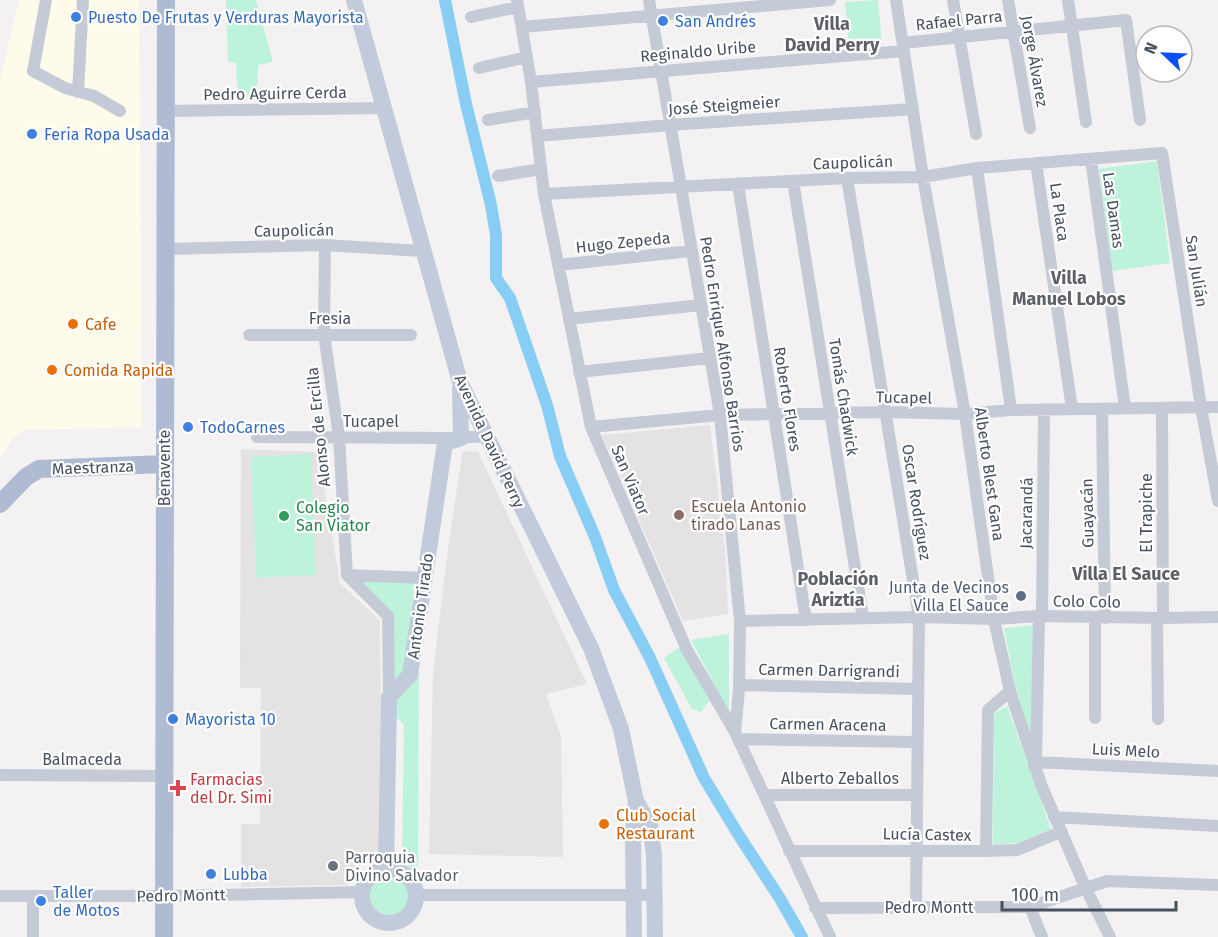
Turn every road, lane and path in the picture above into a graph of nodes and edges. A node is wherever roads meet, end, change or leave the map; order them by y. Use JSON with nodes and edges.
{"nodes":[{"id":1,"x":46,"y":0,"type":"edge"},
{"id":2,"x":83,"y":0,"type":"edge"},
{"id":3,"x":166,"y":0,"type":"edge"},
{"id":4,"x":354,"y":0,"type":"edge"},
{"id":5,"x":648,"y":0,"type":"edge"},
{"id":6,"x":830,"y":0,"type":"edge"},
{"id":7,"x":896,"y":0,"type":"edge"},
{"id":8,"x":953,"y":0,"type":"edge"},
{"id":9,"x":1008,"y":0,"type":"edge"},
{"id":10,"x":1068,"y":0,"type":"edge"},
{"id":11,"x":517,"y":3,"type":"edge"},
{"id":12,"x":651,"y":15,"type":"junction"},
{"id":13,"x":471,"y":17,"type":"dead end"},
{"id":14,"x":1072,"y":25,"type":"junction"},
{"id":15,"x":522,"y":27,"type":"junction"},
{"id":16,"x":1013,"y":32,"type":"junction"},
{"id":17,"x":959,"y":37,"type":"junction"},
{"id":18,"x":904,"y":47,"type":"junction"},
{"id":19,"x":527,"y":57,"type":"junction"},
{"id":20,"x":479,"y":68,"type":"dead end"},
{"id":21,"x":660,"y":70,"type":"junction"},
{"id":22,"x":531,"y":82,"type":"junction"},
{"id":23,"x":78,"y":92,"type":"junction"},
{"id":24,"x":384,"y":108,"type":"junction"},
{"id":25,"x":913,"y":109,"type":"junction"},
{"id":26,"x":120,"y":111,"type":"dead end"},
{"id":27,"x":165,"y":111,"type":"junction"},
{"id":28,"x":535,"y":112,"type":"junction"},
{"id":29,"x":488,"y":120,"type":"dead end"},
{"id":30,"x":1140,"y":120,"type":"dead end"},
{"id":31,"x":1086,"y":122,"type":"dead end"},
{"id":32,"x":670,"y":125,"type":"junction"},
{"id":33,"x":1030,"y":128,"type":"dead end"},
{"id":34,"x":976,"y":134,"type":"dead end"},
{"id":35,"x":537,"y":136,"type":"junction"},
{"id":36,"x":1162,"y":153,"type":"joint"},
{"id":37,"x":1091,"y":159,"type":"junction"},
{"id":38,"x":1036,"y":163,"type":"junction"},
{"id":39,"x":977,"y":168,"type":"junction"},
{"id":40,"x":541,"y":169,"type":"junction"},
{"id":41,"x":498,"y":176,"type":"dead end"},
{"id":42,"x":923,"y":177,"type":"junction"},
{"id":43,"x":848,"y":178,"type":"junction"},
{"id":44,"x":793,"y":181,"type":"junction"},
{"id":45,"x":738,"y":184,"type":"junction"},
{"id":46,"x":680,"y":187,"type":"junction"},
{"id":47,"x":544,"y":194,"type":"junction"},
{"id":48,"x":325,"y":244,"type":"junction"},
{"id":49,"x":166,"y":249,"type":"junction"},
{"id":50,"x":422,"y":251,"type":"junction"},
{"id":51,"x":692,"y":251,"type":"junction"},
{"id":52,"x":558,"y":265,"type":"junction"},
{"id":53,"x":701,"y":305,"type":"junction"},
{"id":54,"x":569,"y":319,"type":"junction"},
{"id":55,"x":324,"y":334,"type":"junction"},
{"id":56,"x":249,"y":335,"type":"dead end"},
{"id":57,"x":411,"y":335,"type":"dead end"},
{"id":58,"x":710,"y":358,"type":"junction"},
{"id":59,"x":579,"y":372,"type":"junction"},
{"id":60,"x":460,"y":382,"type":"junction"},
{"id":61,"x":1201,"y":407,"type":"junction"},
{"id":62,"x":1218,"y":407,"type":"edge"},
{"id":63,"x":1125,"y":408,"type":"junction"},
{"id":64,"x":1162,"y":408,"type":"junction"},
{"id":65,"x":1072,"y":409,"type":"junction"},
{"id":66,"x":1102,"y":409,"type":"junction"},
{"id":67,"x":1011,"y":410,"type":"junction"},
{"id":68,"x":1044,"y":410,"type":"junction"},
{"id":69,"x":886,"y":412,"type":"junction"},
{"id":70,"x":829,"y":414,"type":"junction"},
{"id":71,"x":965,"y":414,"type":"junction"},
{"id":72,"x":774,"y":415,"type":"junction"},
{"id":73,"x":720,"y":416,"type":"junction"},
{"id":74,"x":591,"y":427,"type":"junction"},
{"id":75,"x":257,"y":436,"type":"dead end"},
{"id":76,"x":486,"y":436,"type":"junction"},
{"id":77,"x":339,"y":437,"type":"junction"},
{"id":78,"x":460,"y":438,"type":"junction"},
{"id":79,"x":164,"y":464,"type":"junction"},
{"id":80,"x":1218,"y":501,"type":"edge"},
{"id":81,"x":0,"y":504,"type":"edge"},
{"id":82,"x":347,"y":575,"type":"junction"},
{"id":83,"x":424,"y":578,"type":"junction"},
{"id":84,"x":1040,"y":616,"type":"junction"},
{"id":85,"x":919,"y":617,"type":"junction"},
{"id":86,"x":1100,"y":617,"type":"junction"},
{"id":87,"x":1218,"y":617,"type":"edge"},
{"id":88,"x":863,"y":618,"type":"junction"},
{"id":89,"x":1160,"y":618,"type":"junction"},
{"id":90,"x":994,"y":619,"type":"junction"},
{"id":91,"x":806,"y":620,"type":"junction"},
{"id":92,"x":740,"y":621,"type":"junction"},
{"id":93,"x":739,"y":685,"type":"junction"},
{"id":94,"x":918,"y":688,"type":"junction"},
{"id":95,"x":1010,"y":692,"type":"junction"},
{"id":96,"x":389,"y":697,"type":"junction"},
{"id":97,"x":1095,"y":718,"type":"dead end"},
{"id":98,"x":1158,"y":718,"type":"dead end"},
{"id":99,"x":737,"y":735,"type":"junction"},
{"id":100,"x":917,"y":741,"type":"junction"},
{"id":101,"x":1035,"y":764,"type":"junction"},
{"id":102,"x":1218,"y":771,"type":"edge"},
{"id":103,"x":0,"y":775,"type":"edge"},
{"id":104,"x":164,"y":776,"type":"junction"},
{"id":105,"x":764,"y":795,"type":"junction"},
{"id":106,"x":917,"y":795,"type":"junction"},
{"id":107,"x":636,"y":801,"type":"junction"},
{"id":108,"x":1054,"y":817,"type":"junction"},
{"id":109,"x":1218,"y":826,"type":"edge"},
{"id":110,"x":1060,"y":832,"type":"junction"},
{"id":111,"x":789,"y":850,"type":"junction"},
{"id":112,"x":916,"y":850,"type":"junction"},
{"id":113,"x":986,"y":851,"type":"junction"},
{"id":114,"x":386,"y":869,"type":"junction"},
{"id":115,"x":1218,"y":885,"type":"edge"},
{"id":116,"x":1086,"y":889,"type":"junction"},
{"id":117,"x":363,"y":892,"type":"junction"},
{"id":118,"x":416,"y":895,"type":"junction"},
{"id":119,"x":633,"y":895,"type":"junction"},
{"id":120,"x":654,"y":895,"type":"junction"},
{"id":121,"x":0,"y":896,"type":"edge"},
{"id":122,"x":33,"y":896,"type":"junction"},
{"id":123,"x":164,"y":896,"type":"junction"},
{"id":124,"x":916,"y":906,"type":"junction"},
{"id":125,"x":1030,"y":907,"type":"junction"},
{"id":126,"x":815,"y":908,"type":"junction"},
{"id":127,"x":393,"y":930,"type":"edge"},
{"id":128,"x":33,"y":937,"type":"edge"},
{"id":129,"x":164,"y":937,"type":"edge"},
{"id":130,"x":634,"y":937,"type":"edge"},
{"id":131,"x":655,"y":937,"type":"edge"},
{"id":132,"x":830,"y":937,"type":"edge"},
{"id":133,"x":1042,"y":937,"type":"edge"},
{"id":134,"x":1110,"y":937,"type":"edge"}],
"edges":[{"from":1,"to":23,"type":"street"},
{"from":2,"to":23,"type":"street"},
{"from":3,"to":27,"type":"main road","name":"Benavente"},
{"from":4,"to":24,"type":"main road","name":"Avenida David Perry"},
{"from":5,"to":12,"type":"street","name":"Pedro Enrique Alfonso Barrios"},
{"from":6,"to":12,"type":"street"},
{"from":7,"to":18,"type":"street","name":"Alberto Blest Gana"},
{"from":8,"to":17,"type":"street"},
{"from":9,"to":16,"type":"street","name":"Jorge Álvarez"},
{"from":10,"to":14,"type":"street"},
{"from":11,"to":13,"type":"street"},
{"from":11,"to":15,"type":"street","name":"San Viator"},
{"from":12,"to":15,"type":"street"},
{"from":12,"to":21,"type":"street","name":"Pedro Enrique Alfonso Barrios"},
{"from":14,"to":16,"type":"street","name":"Rafael Parra"},
{"from":14,"to":30,"type":"street","name":"Rafael Parra"},
{"from":14,"to":31,"type":"street"},
{"from":15,"to":19,"type":"street","name":"San Viator"},
{"from":16,"to":17,"type":"street","name":"Rafael Parra"},
{"from":16,"to":33,"type":"street","name":"Jorge Álvarez"},
{"from":17,"to":18,"type":"street","name":"Rafael Parra"},
{"from":17,"to":34,"type":"street"},
{"from":18,"to":21,"type":"street","name":"Reginaldo Uribe"},
{"from":18,"to":25,"type":"street","name":"Alberto Blest Gana"},
{"from":19,"to":20,"type":"street"},
{"from":19,"to":22,"type":"street","name":"San Viator"},
{"from":21,"to":22,"type":"street","name":"Reginaldo Uribe"},
{"from":21,"to":32,"type":"street","name":"Pedro Enrique Alfonso Barrios"},
{"from":22,"to":28,"type":"street","name":"San Viator"},
{"from":23,"to":26,"type":"street"},
{"from":24,"to":27,"type":"street","name":"Pedro Aguirre Cerda"},
{"from":24,"to":50,"type":"main road","name":"Avenida David Perry"},
{"from":25,"to":32,"type":"street","name":"José Steigmeier"},
{"from":25,"to":42,"type":"street","name":"Alberto Blest Gana"},
{"from":27,"to":49,"type":"main road","name":"Benavente"},
{"from":28,"to":29,"type":"street"},
{"from":28,"to":35,"type":"street","name":"San Viator"},
{"from":32,"to":35,"type":"street","name":"José Steigmeier"},
{"from":32,"to":46,"type":"street","name":"Pedro Enrique Alfonso Barrios"},
{"from":35,"to":40,"type":"street","name":"San Viator"},
{"from":36,"to":37,"type":"street","name":"Caupolicán"},
{"from":36,"to":61,"type":"street","name":"San Julián"},
{"from":37,"to":38,"type":"street","name":"Caupolicán"},
{"from":37,"to":63,"type":"street","name":"Las Damas"},
{"from":38,"to":39,"type":"street","name":"Caupolicán"},
{"from":38,"to":65,"type":"street","name":"La Placa"},
{"from":39,"to":42,"type":"street","name":"Caupolicán"},
{"from":39,"to":67,"type":"street"},
{"from":40,"to":41,"type":"street"},
{"from":40,"to":47,"type":"street","name":"San Viator"},
{"from":42,"to":43,"type":"street","name":"Caupolicán"},
{"from":42,"to":71,"type":"street","name":"Alberto Blest Gana"},
{"from":43,"to":44,"type":"street","name":"Caupolicán"},
{"from":43,"to":69,"type":"street","name":"Oscar Rodríguez"},
{"from":44,"to":45,"type":"street","name":"Caupolicán"},
{"from":44,"to":70,"type":"street","name":"Tomás Chadwick"},
{"from":45,"to":46,"type":"street","name":"Caupolicán"},
{"from":45,"to":72,"type":"street","name":"Roberto Flores"},
{"from":46,"to":47,"type":"street","name":"Caupolicán"},
{"from":46,"to":51,"type":"street","name":"Pedro Enrique Alfonso Barrios"},
{"from":47,"to":52,"type":"street","name":"San Viator"},
{"from":48,"to":49,"type":"street","name":"Caupolicán"},
{"from":48,"to":50,"type":"street","name":"Caupolicán"},
{"from":48,"to":55,"type":"street","name":"Alonso de Ercilla"},
{"from":49,"to":79,"type":"main road","name":"Benavente"},
{"from":50,"to":60,"type":"main road","name":"Avenida David Perry"},
{"from":51,"to":52,"type":"street","name":"Hugo Zepeda"},
{"from":51,"to":53,"type":"street","name":"Pedro Enrique Alfonso Barrios"},
{"from":52,"to":54,"type":"street","name":"San Viator"},
{"from":53,"to":54,"type":"street"},
{"from":53,"to":58,"type":"street","name":"Pedro Enrique Alfonso Barrios"},
{"from":54,"to":59,"type":"street","name":"San Viator"},
{"from":55,"to":56,"type":"street","name":"Fresia"},
{"from":55,"to":57,"type":"street","name":"Fresia"},
{"from":55,"to":77,"type":"street","name":"Alonso de Ercilla"},
{"from":58,"to":59,"type":"street"},
{"from":58,"to":73,"type":"street","name":"Pedro Enrique Alfonso Barrios"},
{"from":59,"to":74,"type":"street","name":"San Viator"},
{"from":60,"to":76,"type":"main road","name":"Avenida David Perry"},
{"from":60,"to":78,"type":"main road"},
{"from":61,"to":62,"type":"street","name":"Tucapel"},
{"from":61,"to":64,"type":"street","name":"Tucapel"},
{"from":61,"to":80,"type":"street","name":"San Julián"},
{"from":63,"to":64,"type":"street","name":"Tucapel"},
{"from":63,"to":66,"type":"street","name":"Tucapel"},
{"from":64,"to":89,"type":"street","name":"El Trapiche"},
{"from":65,"to":66,"type":"street","name":"Tucapel"},
{"from":65,"to":68,"type":"street","name":"Tucapel"},
{"from":66,"to":86,"type":"street","name":"Guayacán"},
{"from":67,"to":68,"type":"street","name":"Tucapel"},
{"from":67,"to":71,"type":"street","name":"Tucapel"},
{"from":68,"to":84,"type":"street","name":"Jacarandá"},
{"from":69,"to":70,"type":"street","name":"Tucapel"},
{"from":69,"to":71,"type":"street","name":"Tucapel"},
{"from":69,"to":85,"type":"street","name":"Oscar Rodríguez"},
{"from":70,"to":72,"type":"street","name":"Tucapel"},
{"from":70,"to":88,"type":"street","name":"Tomás Chadwick"},
{"from":71,"to":90,"type":"street","name":"Alberto Blest Gana"},
{"from":72,"to":73,"type":"street","name":"Tucapel"},
{"from":72,"to":91,"type":"street","name":"Roberto Flores"},
{"from":73,"to":74,"type":"street","name":"Tucapel"},
{"from":73,"to":92,"type":"street","name":"Pedro Enrique Alfonso Barrios"},
{"from":74,"to":99,"type":"street","name":"San Viator"},
{"from":75,"to":77,"type":"street","name":"Tucapel"},
{"from":76,"to":78,"type":"street","name":"Tucapel"},
{"from":76,"to":107,"type":"main road","name":"Avenida David Perry"},
{"from":77,"to":78,"type":"street","name":"Tucapel"},
{"from":77,"to":82,"type":"street","name":"Alonso de Ercilla"},
{"from":78,"to":83,"type":"main road","name":"Antonio Tirado"},
{"from":79,"to":81,"type":"main road","name":"Maestranza"},
{"from":79,"to":104,"type":"main road","name":"Benavente"},
{"from":82,"to":83,"type":"street"},
{"from":82,"to":96,"type":"street"},
{"from":83,"to":96,"type":"main road","name":"Antonio Tirado"},
{"from":84,"to":86,"type":"street","name":"Colo Colo"},
{"from":84,"to":90,"type":"street","name":"Colo Colo"},
{"from":84,"to":101,"type":"street","name":"Jacarandá"},
{"from":85,"to":88,"type":"street","name":"Colo Colo"},
{"from":85,"to":90,"type":"street","name":"Colo Colo"},
{"from":85,"to":94,"type":"street","name":"Oscar Rodríguez"},
{"from":86,"to":89,"type":"street","name":"Colo Colo"},
{"from":86,"to":97,"type":"street","name":"Guayacán"},
{"from":87,"to":89,"type":"street","name":"Colo Colo"},
{"from":88,"to":91,"type":"street","name":"Colo Colo"},
{"from":89,"to":98,"type":"street","name":"El Trapiche"},
{"from":90,"to":95,"type":"street","name":"Alberto Blest Gana"},
{"from":91,"to":92,"type":"street","name":"Colo Colo"},
{"from":92,"to":93,"type":"street","name":"Pedro Enrique Alfonso Barrios"},
{"from":93,"to":94,"type":"street","name":"Carmen Darrigrandi"},
{"from":93,"to":99,"type":"street","name":"Pedro Enrique Alfonso Barrios"},
{"from":94,"to":100,"type":"street","name":"Oscar Rodríguez"},
{"from":95,"to":101,"type":"street","name":"Alberto Blest Gana"},
{"from":95,"to":113,"type":"street"},
{"from":96,"to":114,"type":"main road"},
{"from":99,"to":100,"type":"street","name":"Carmen Aracena"},
{"from":99,"to":105,"type":"street","name":"San Viator"},
{"from":100,"to":106,"type":"street","name":"Oscar Rodríguez"},
{"from":101,"to":102,"type":"street","name":"Luis Melo"},
{"from":101,"to":108,"type":"street","name":"Alberto Blest Gana"},
{"from":103,"to":104,"type":"street","name":"Balmaceda"},
{"from":104,"to":123,"type":"main road","name":"Benavente"},
{"from":105,"to":106,"type":"street","name":"Alberto Zeballos"},
{"from":105,"to":111,"type":"street","name":"San Viator"},
{"from":106,"to":112,"type":"street","name":"Oscar Rodríguez"},
{"from":107,"to":119,"type":"main road","name":"Avenida David Perry"},
{"from":107,"to":120,"type":"main road","name":"Avenida David Perry"},
{"from":108,"to":109,"type":"street"},
{"from":108,"to":110,"type":"street","name":"Alberto Blest Gana"},
{"from":110,"to":113,"type":"street","name":"Lucía Castex"},
{"from":110,"to":116,"type":"street","name":"Alberto Blest Gana"},
{"from":111,"to":112,"type":"street","name":"Lucía Castex"},
{"from":111,"to":126,"type":"street","name":"San Viator"},
{"from":112,"to":113,"type":"street","name":"Lucía Castex"},
{"from":112,"to":124,"type":"street","name":"Oscar Rodríguez"},
{"from":114,"to":117,"type":"main road"},
{"from":114,"to":118,"type":"main road"},
{"from":115,"to":116,"type":"street","name":"Pedro Montt"},
{"from":116,"to":125,"type":"street","name":"Pedro Montt"},
{"from":116,"to":134,"type":"street","name":"Alberto Blest Gana"},
{"from":117,"to":123,"type":"street","name":"Pedro Montt"},
{"from":117,"to":127,"type":"main road"},
{"from":118,"to":119,"type":"street"},
{"from":118,"to":127,"type":"main road"},
{"from":119,"to":120,"type":"street"},
{"from":119,"to":130,"type":"main road","name":"Avenida David Perry"},
{"from":120,"to":131,"type":"main road","name":"Avenida David Perry"},
{"from":121,"to":122,"type":"street","name":"Pedro Montt"},
{"from":122,"to":123,"type":"street","name":"Pedro Montt"},
{"from":122,"to":128,"type":"street"},
{"from":123,"to":129,"type":"main road","name":"Benavente"},
{"from":124,"to":125,"type":"street","name":"Pedro Montt"},
{"from":124,"to":126,"type":"street","name":"Pedro Montt"},
{"from":125,"to":133,"type":"street"},
{"from":126,"to":132,"type":"street","name":"San Viator"}]}
